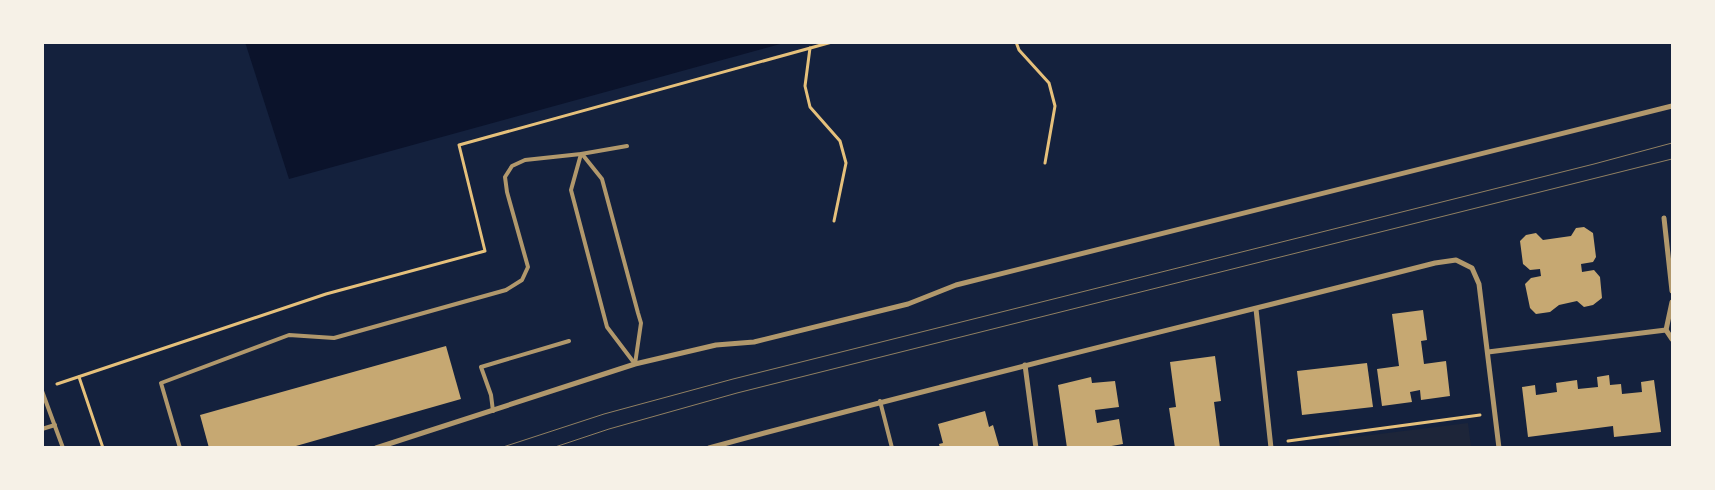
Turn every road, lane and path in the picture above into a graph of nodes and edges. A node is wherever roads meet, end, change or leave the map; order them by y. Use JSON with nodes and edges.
{"nodes":[{"id":1,"x":832,"y":42,"type":"edge"},
{"id":2,"x":1016,"y":42,"type":"edge"},
{"id":3,"x":810,"y":48,"type":"junction"},
{"id":4,"x":1672,"y":106,"type":"edge"},
{"id":5,"x":626,"y":146,"type":"dead end"},
{"id":6,"x":581,"y":154,"type":"junction"},
{"id":7,"x":1045,"y":163,"type":"dead end"},
{"id":8,"x":1664,"y":218,"type":"dead end"},
{"id":9,"x":834,"y":221,"type":"dead end"},
{"id":10,"x":1672,"y":291,"type":"edge"},
{"id":11,"x":1672,"y":302,"type":"edge"},
{"id":12,"x":1256,"y":309,"type":"junction"},
{"id":13,"x":1666,"y":330,"type":"junction"},
{"id":14,"x":1672,"y":339,"type":"edge"},
{"id":15,"x":569,"y":341,"type":"dead end"},
{"id":16,"x":1488,"y":352,"type":"junction"},
{"id":17,"x":635,"y":364,"type":"junction"},
{"id":18,"x":1025,"y":365,"type":"junction"},
{"id":19,"x":79,"y":377,"type":"junction"},
{"id":20,"x":52,"y":386,"type":"dead end"},
{"id":21,"x":42,"y":391,"type":"edge"},
{"id":22,"x":880,"y":401,"type":"junction"},
{"id":23,"x":493,"y":410,"type":"junction"},
{"id":24,"x":1495,"y":413,"type":"junction"},
{"id":25,"x":55,"y":424,"type":"junction"},
{"id":26,"x":42,"y":429,"type":"edge"},
{"id":27,"x":1271,"y":445,"type":"edge"},
{"id":28,"x":63,"y":448,"type":"edge"},
{"id":29,"x":103,"y":448,"type":"edge"},
{"id":30,"x":180,"y":448,"type":"edge"},
{"id":31,"x":376,"y":448,"type":"edge"},
{"id":32,"x":709,"y":448,"type":"edge"},
{"id":33,"x":892,"y":448,"type":"edge"},
{"id":34,"x":1036,"y":448,"type":"edge"},
{"id":35,"x":1499,"y":448,"type":"edge"}],
"edges":[{"from":1,"to":3,"type":"path"},
{"from":2,"to":7,"type":"path"},
{"from":3,"to":9,"type":"path"},
{"from":3,"to":19,"type":"path"},
{"from":4,"to":17,"type":"street"},
{"from":5,"to":6,"type":"lane"},
{"from":6,"to":17,"type":"lane"},
{"from":6,"to":17,"type":"lane"},
{"from":6,"to":30,"type":"lane"},
{"from":8,"to":10,"type":"street"},
{"from":11,"to":13,"type":"street"},
{"from":12,"to":16,"type":"street"},
{"from":12,"to":18,"type":"street"},
{"from":12,"to":27,"type":"street"},
{"from":13,"to":14,"type":"street"},
{"from":13,"to":16,"type":"street"},
{"from":15,"to":23,"type":"lane"},
{"from":16,"to":24,"type":"street"},
{"from":17,"to":23,"type":"street"},
{"from":18,"to":22,"type":"street"},
{"from":18,"to":34,"type":"street"},
{"from":19,"to":20,"type":"path"},
{"from":19,"to":29,"type":"path"},
{"from":21,"to":25,"type":"lane"},
{"from":22,"to":32,"type":"street"},
{"from":22,"to":33,"type":"lane"},
{"from":23,"to":31,"type":"street"},
{"from":24,"to":27,"type":"path"},
{"from":24,"to":35,"type":"street"},
{"from":25,"to":26,"type":"lane"},
{"from":25,"to":28,"type":"lane"}]}
